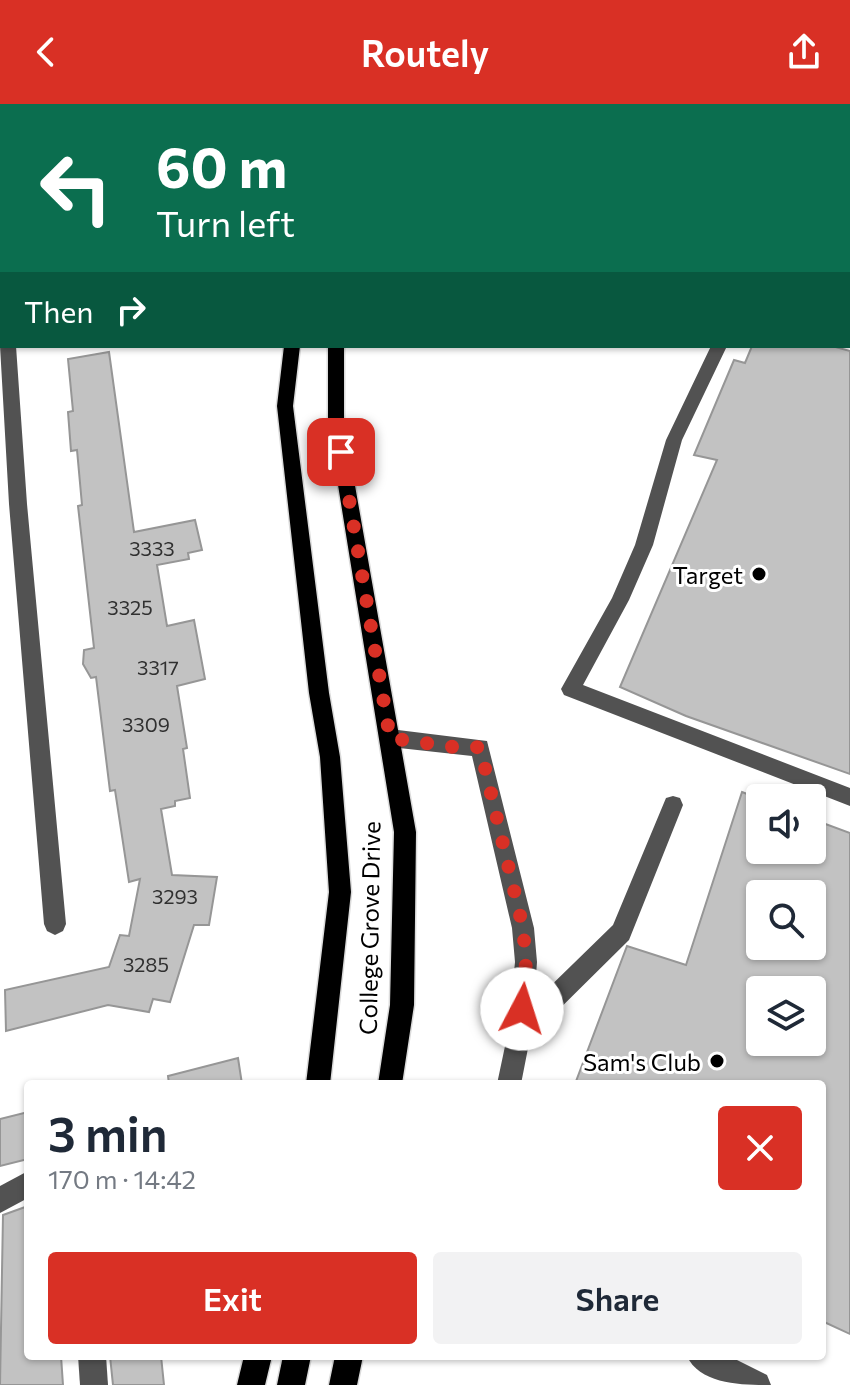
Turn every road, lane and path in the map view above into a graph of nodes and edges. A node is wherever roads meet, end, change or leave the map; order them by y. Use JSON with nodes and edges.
{"nodes":[{"id":1,"x":8,"y":348,"type":"edge"},
{"id":2,"x":292,"y":348,"type":"edge"},
{"id":3,"x":336,"y":348,"type":"edge"},
{"id":4,"x":718,"y":348,"type":"edge"},
{"id":5,"x":9,"y":506,"type":"edge"},
{"id":6,"x":390,"y":738,"type":"junction"},
{"id":7,"x":850,"y":797,"type":"edge"},
{"id":8,"x":673,"y":805,"type":"dead end"},
{"id":9,"x":55,"y":924,"type":"dead end"},
{"id":10,"x":520,"y":1032,"type":"junction"},
{"id":11,"x":318,"y":1080,"type":"edge"},
{"id":12,"x":391,"y":1080,"type":"edge"},
{"id":13,"x":510,"y":1080,"type":"edge"},
{"id":14,"x":24,"y":1186,"type":"edge"},
{"id":15,"x":0,"y":1200,"type":"edge"},
{"id":16,"x":92,"y":1360,"type":"edge"},
{"id":17,"x":257,"y":1360,"type":"edge"},
{"id":18,"x":296,"y":1360,"type":"edge"},
{"id":19,"x":348,"y":1360,"type":"edge"},
{"id":20,"x":709,"y":1360,"type":"edge"},
{"id":21,"x":94,"y":1385,"type":"edge"},
{"id":22,"x":251,"y":1385,"type":"edge"},
{"id":23,"x":291,"y":1385,"type":"edge"},
{"id":24,"x":343,"y":1385,"type":"edge"},
{"id":25,"x":757,"y":1385,"type":"edge"}],
"edges":[{"from":1,"to":5,"type":"street"},
{"from":2,"to":11,"type":"main road","name":"College Grove Drive"},
{"from":3,"to":6,"type":"main road","name":"College Grove Drive"},
{"from":4,"to":7,"type":"street"},
{"from":5,"to":9,"type":"street"},
{"from":6,"to":10,"type":"street"},
{"from":6,"to":12,"type":"main road","name":"College Grove Drive"},
{"from":8,"to":10,"type":"street"},
{"from":10,"to":13,"type":"street"},
{"from":14,"to":15,"type":"street"},
{"from":16,"to":21,"type":"street"},
{"from":17,"to":22,"type":"main road"},
{"from":18,"to":23,"type":"main road"},
{"from":19,"to":24,"type":"main road"},
{"from":20,"to":25,"type":"street"}]}
